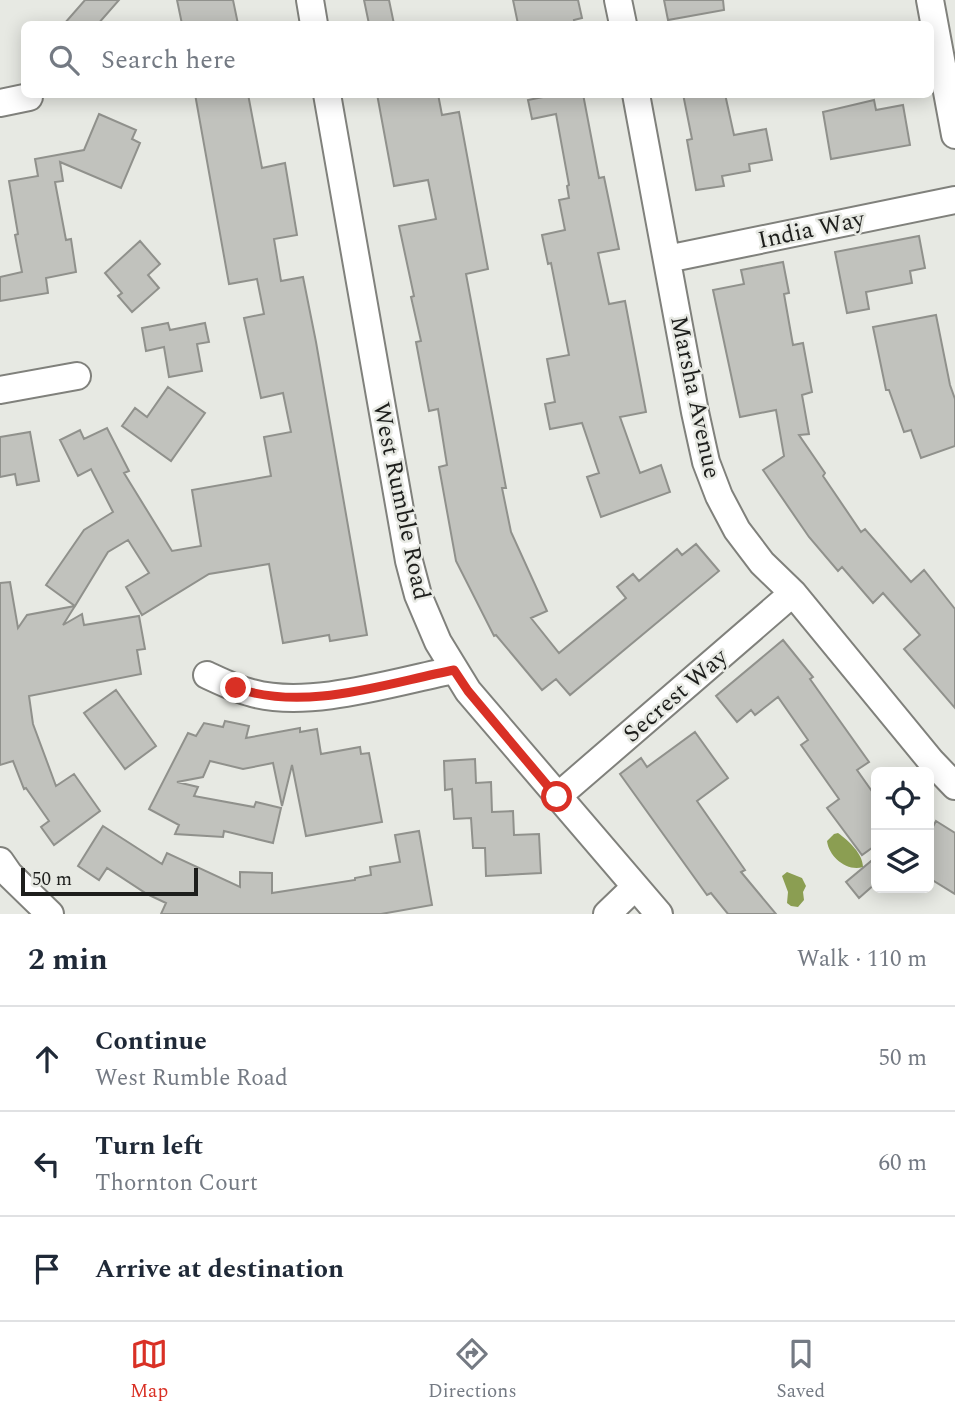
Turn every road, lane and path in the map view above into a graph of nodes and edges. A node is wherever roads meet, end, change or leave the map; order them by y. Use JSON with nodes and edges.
{"nodes":[{"id":1,"x":310,"y":0,"type":"edge"},
{"id":2,"x":618,"y":0,"type":"edge"},
{"id":3,"x":930,"y":0,"type":"edge"},
{"id":4,"x":314,"y":21,"type":"edge"},
{"id":5,"x":622,"y":21,"type":"edge"},
{"id":6,"x":934,"y":21,"type":"edge"},
{"id":7,"x":934,"y":22,"type":"edge"},
{"id":8,"x":24,"y":98,"type":"edge"},
{"id":9,"x":328,"y":98,"type":"edge"},
{"id":10,"x":637,"y":98,"type":"edge"},
{"id":11,"x":0,"y":103,"type":"edge"},
{"id":12,"x":955,"y":135,"type":"edge"},
{"id":13,"x":955,"y":200,"type":"edge"},
{"id":14,"x":667,"y":258,"type":"junction"},
{"id":15,"x":77,"y":376,"type":"dead end"},
{"id":16,"x":0,"y":390,"type":"edge"},
{"id":17,"x":793,"y":593,"type":"junction"},
{"id":18,"x":454,"y":670,"type":"junction"},
{"id":19,"x":207,"y":675,"type":"dead end"},
{"id":20,"x":955,"y":786,"type":"edge"},
{"id":21,"x":557,"y":797,"type":"junction"},
{"id":22,"x":0,"y":862,"type":"edge"},
{"id":23,"x":634,"y":888,"type":"junction"},
{"id":24,"x":50,"y":914,"type":"edge"},
{"id":25,"x":607,"y":914,"type":"edge"},
{"id":26,"x":659,"y":914,"type":"edge"}],
"edges":[{"from":1,"to":4,"type":"street"},
{"from":2,"to":5,"type":"street"},
{"from":3,"to":6,"type":"street"},
{"from":7,"to":12,"type":"street"},
{"from":8,"to":11,"type":"street"},
{"from":9,"to":18,"type":"street","name":"West Rumble Road"},
{"from":10,"to":14,"type":"street","name":"Marsha Avenue"},
{"from":13,"to":14,"type":"street","name":"India Way"},
{"from":14,"to":17,"type":"street","name":"Marsha Avenue"},
{"from":15,"to":16,"type":"street"},
{"from":17,"to":20,"type":"street","name":"Marsha Avenue"},
{"from":17,"to":21,"type":"street","name":"Secrest Way"},
{"from":18,"to":19,"type":"street"},
{"from":18,"to":21,"type":"street","name":"West Rumble Road"},
{"from":21,"to":23,"type":"street","name":"West Rumble Road"},
{"from":22,"to":24,"type":"street"},
{"from":23,"to":25,"type":"street"},
{"from":23,"to":26,"type":"street","name":"West Rumble Road"}]}
